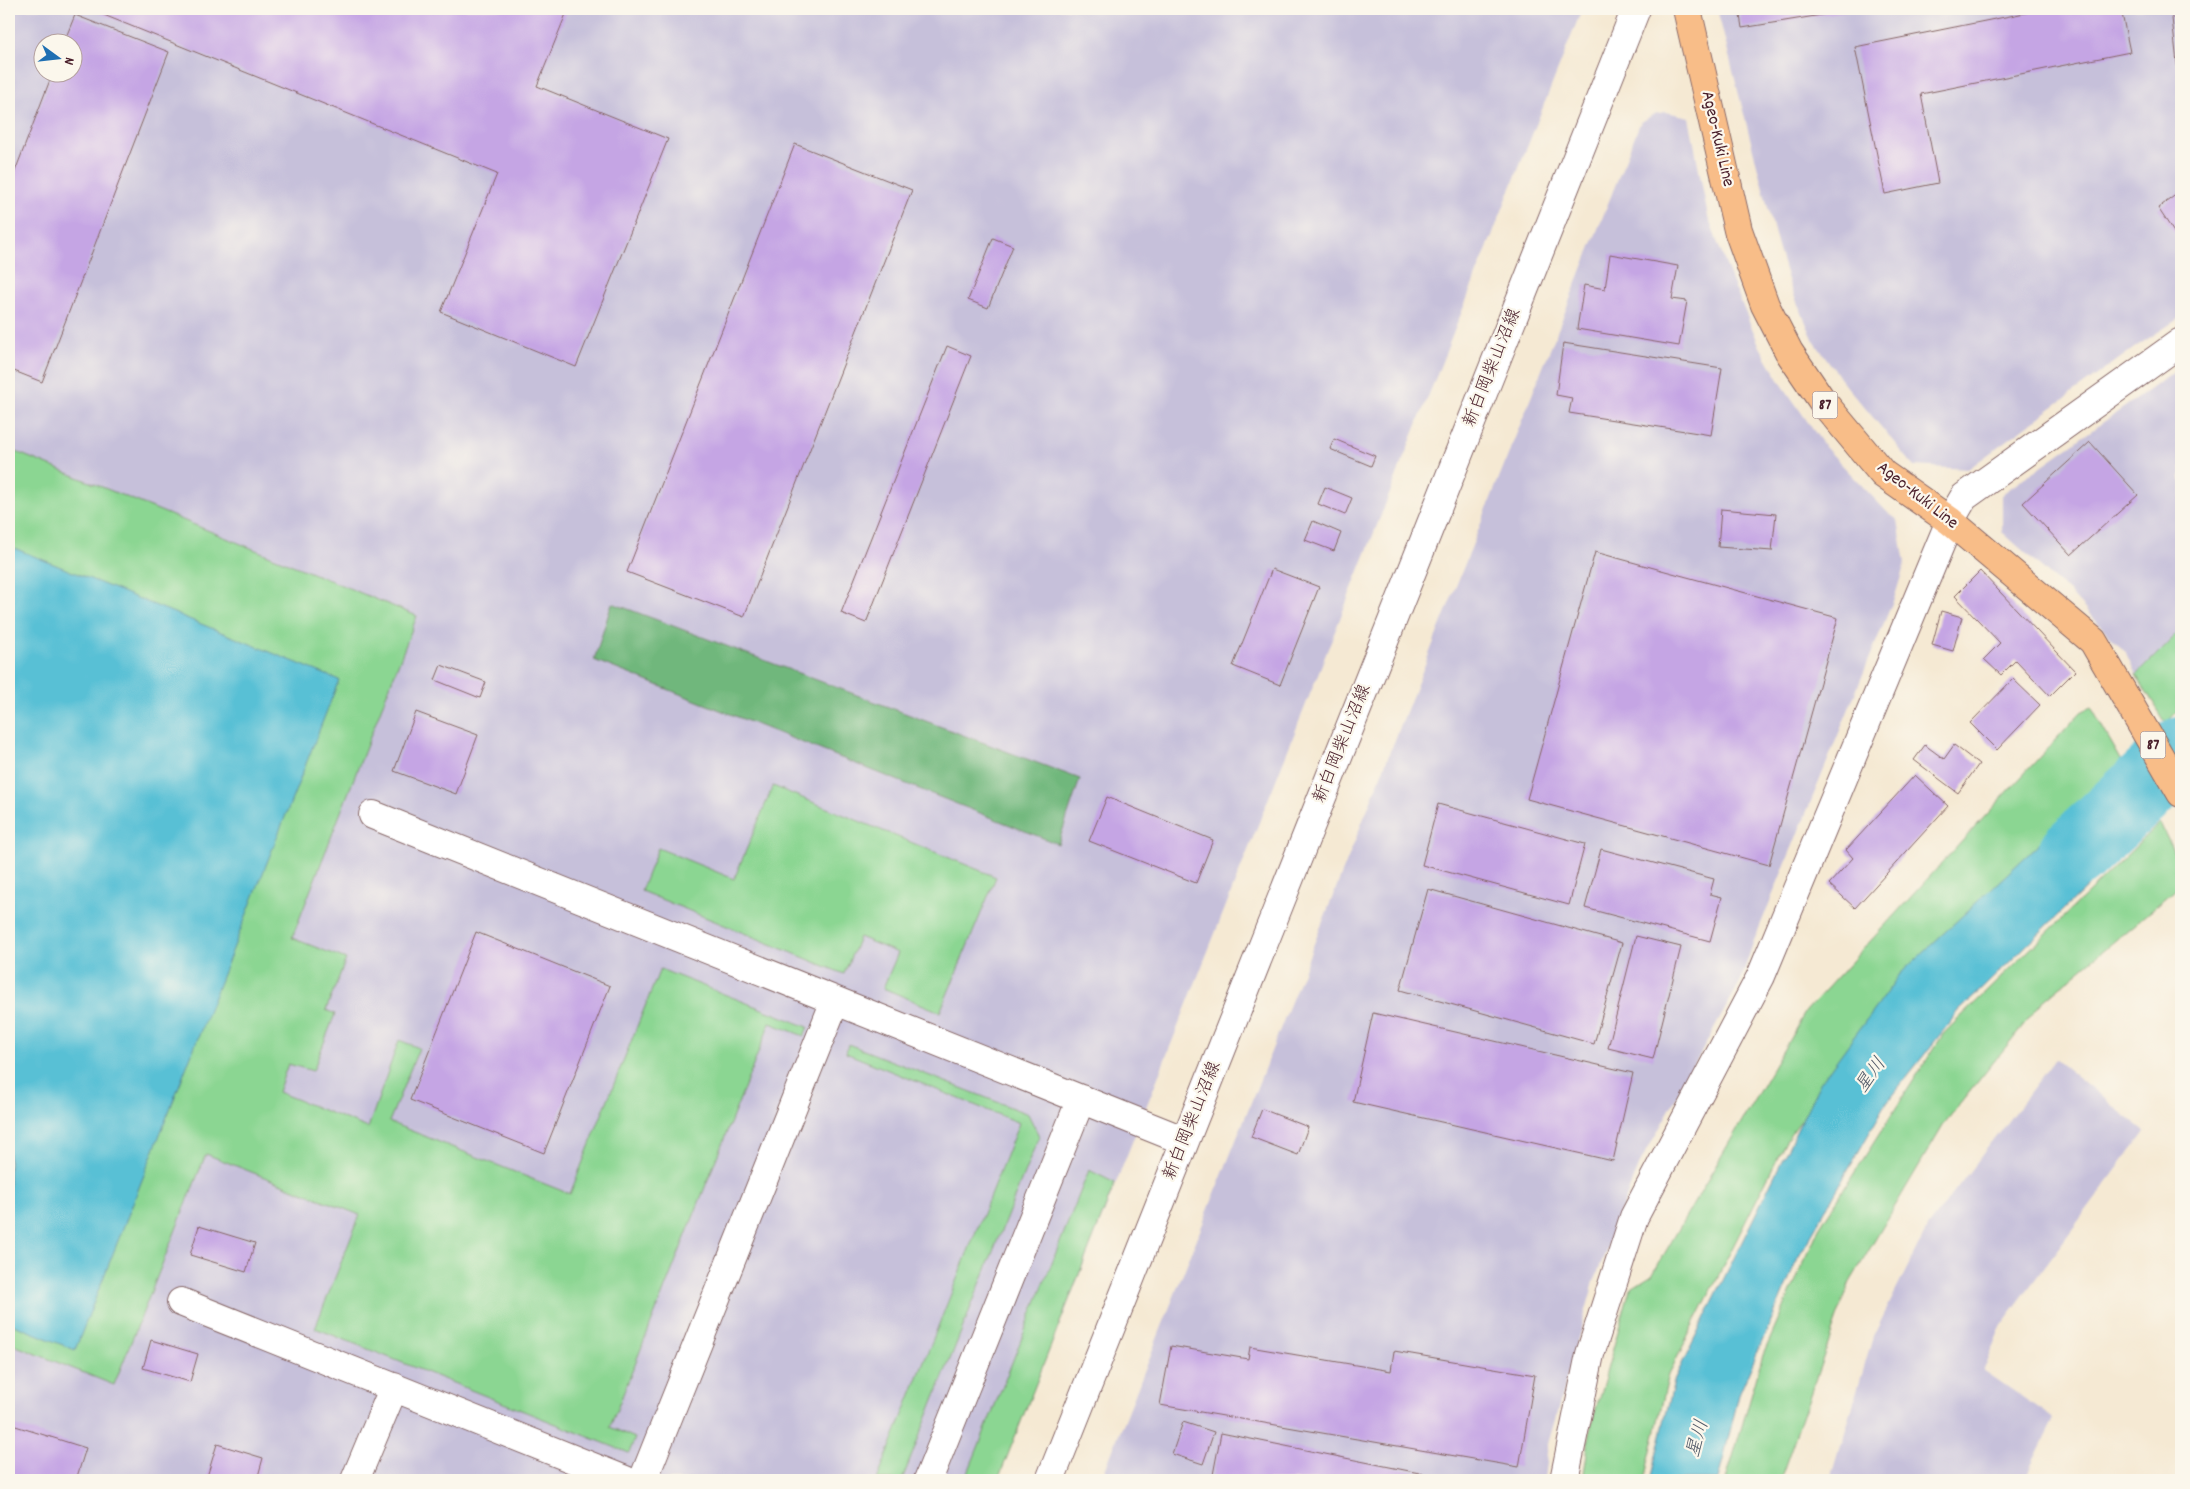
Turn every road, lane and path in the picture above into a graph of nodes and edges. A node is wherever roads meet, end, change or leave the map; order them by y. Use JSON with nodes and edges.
{"nodes":[{"id":1,"x":1636,"y":9,"type":"edge"},
{"id":2,"x":1687,"y":9,"type":"edge"},
{"id":3,"x":2181,"y":342,"type":"edge"},
{"id":4,"x":1950,"y":521,"type":"junction"},
{"id":5,"x":2181,"y":793,"type":"edge"},
{"id":6,"x":373,"y":815,"type":"dead end"},
{"id":7,"x":835,"y":1001,"type":"junction"},
{"id":8,"x":1080,"y":1099,"type":"junction"},
{"id":9,"x":1185,"y":1141,"type":"junction"},
{"id":10,"x":181,"y":1302,"type":"dead end"},
{"id":11,"x":394,"y":1388,"type":"junction"},
{"id":12,"x":355,"y":1480,"type":"edge"},
{"id":13,"x":625,"y":1480,"type":"edge"},
{"id":14,"x":643,"y":1480,"type":"edge"},
{"id":15,"x":928,"y":1480,"type":"edge"},
{"id":16,"x":1050,"y":1480,"type":"edge"},
{"id":17,"x":1564,"y":1480,"type":"edge"}],
"edges":[{"from":1,"to":9,"type":"street","name":"新白岡柴山沼線"},
{"from":2,"to":4,"type":"main road","name":"Ageo-Kuki Line","number":"87"},
{"from":3,"to":4,"type":"street"},
{"from":4,"to":5,"type":"main road","name":"Ageo-Kuki Line","number":"87"},
{"from":4,"to":17,"type":"street"},
{"from":6,"to":7,"type":"street"},
{"from":7,"to":8,"type":"street"},
{"from":7,"to":14,"type":"street"},
{"from":8,"to":9,"type":"street"},
{"from":8,"to":15,"type":"street"},
{"from":9,"to":16,"type":"street","name":"新白岡柴山沼線"},
{"from":10,"to":11,"type":"street"},
{"from":11,"to":12,"type":"street"},
{"from":11,"to":13,"type":"street"}]}
